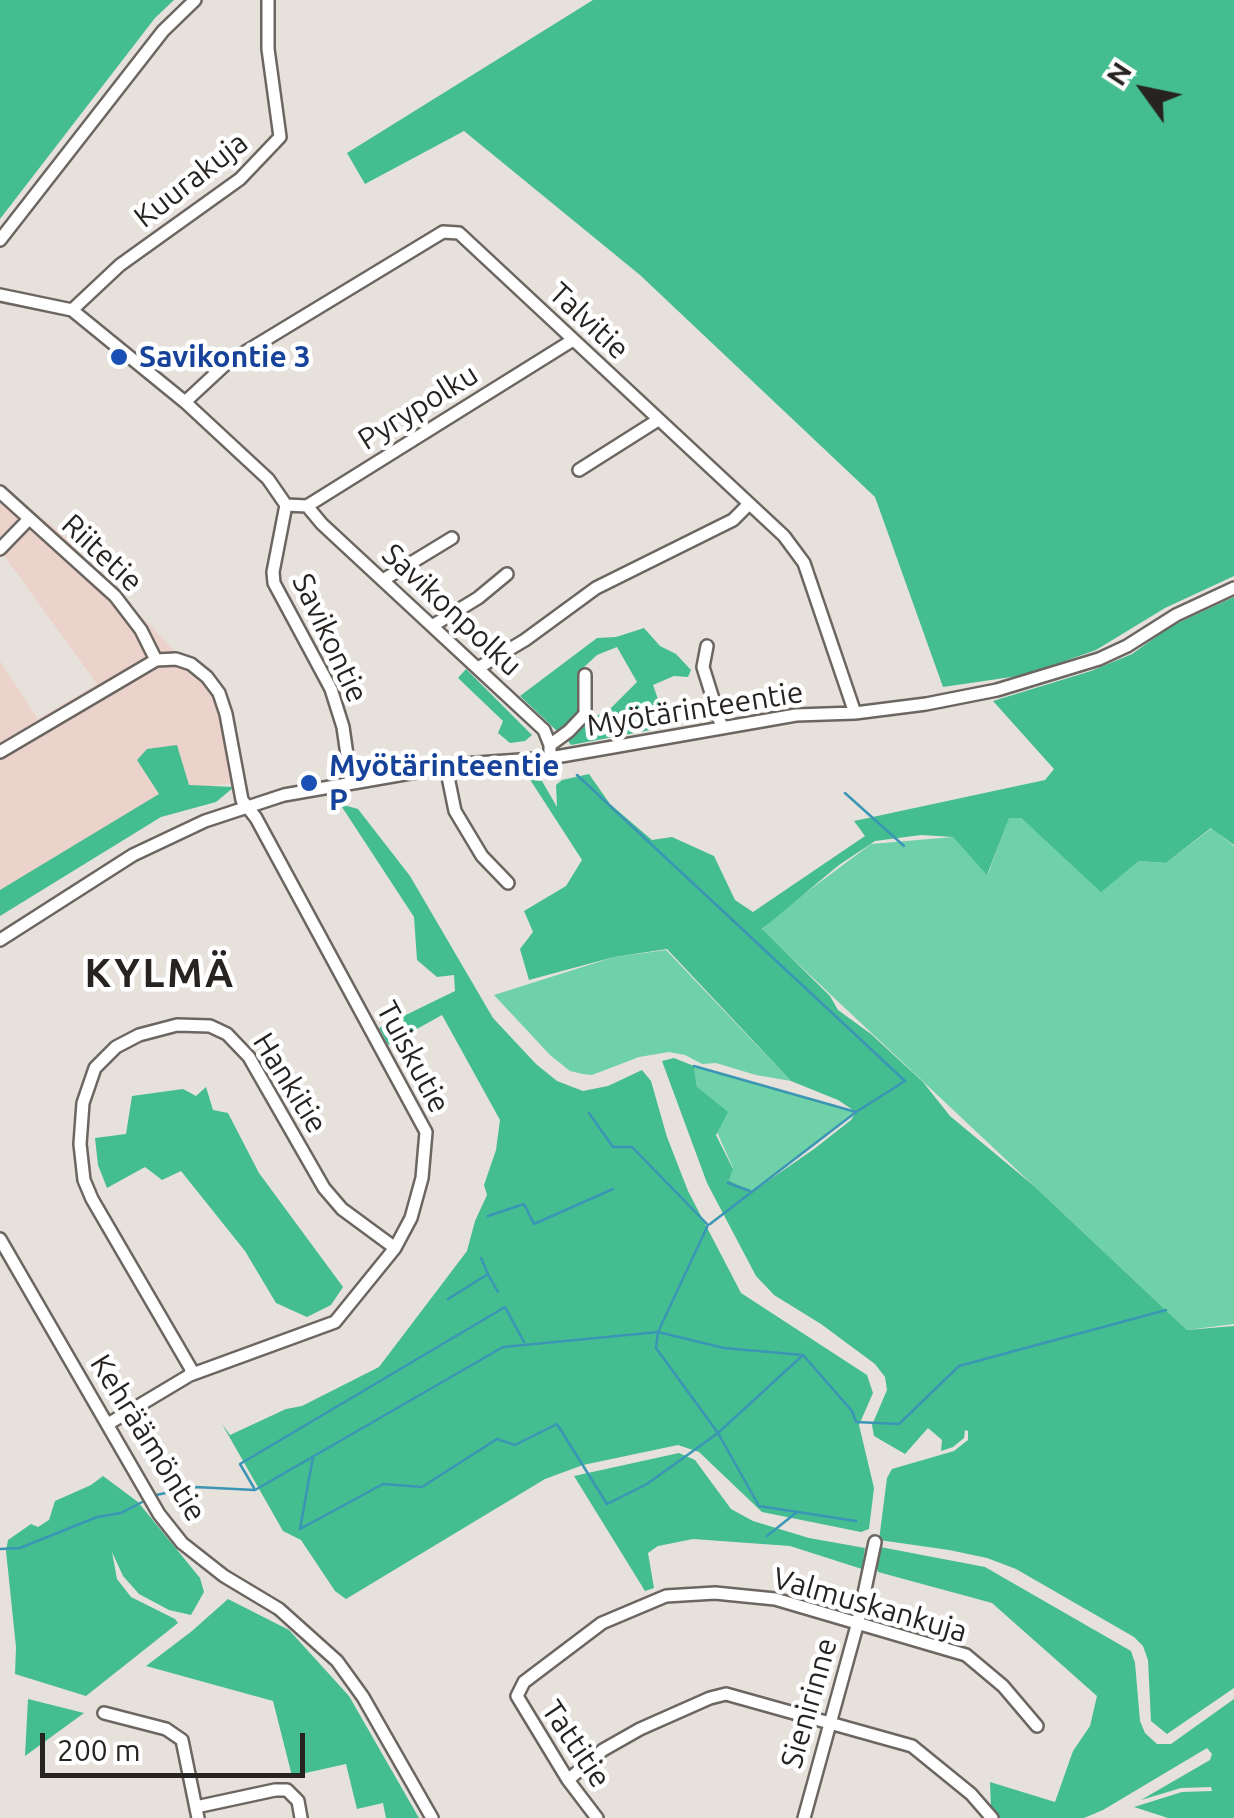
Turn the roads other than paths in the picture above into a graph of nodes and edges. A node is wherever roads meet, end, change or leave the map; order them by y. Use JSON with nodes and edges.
{"nodes":[{"id":1,"x":196,"y":0,"type":"edge"},
{"id":2,"x":268,"y":0,"type":"edge"},
{"id":3,"x":0,"y":240,"type":"edge"},
{"id":4,"x":0,"y":295,"type":"edge"},
{"id":5,"x":72,"y":310,"type":"junction"},
{"id":6,"x":573,"y":340,"type":"junction"},
{"id":7,"x":185,"y":402,"type":"junction"},
{"id":8,"x":658,"y":420,"type":"junction"},
{"id":9,"x":579,"y":470,"type":"dead end"},
{"id":10,"x":0,"y":492,"type":"edge"},
{"id":11,"x":748,"y":505,"type":"junction"},
{"id":12,"x":286,"y":506,"type":"junction"},
{"id":13,"x":307,"y":506,"type":"junction"},
{"id":14,"x":30,"y":519,"type":"junction"},
{"id":15,"x":452,"y":538,"type":"dead end"},
{"id":16,"x":0,"y":549,"type":"edge"},
{"id":17,"x":507,"y":574,"type":"dead end"},
{"id":18,"x":383,"y":580,"type":"junction"},
{"id":19,"x":1234,"y":588,"type":"edge"},
{"id":20,"x":432,"y":626,"type":"junction"},
{"id":21,"x":707,"y":646,"type":"dead end"},
{"id":22,"x":156,"y":660,"type":"junction"},
{"id":23,"x":478,"y":668,"type":"junction"},
{"id":24,"x":585,"y":676,"type":"dead end"},
{"id":25,"x":855,"y":713,"type":"junction"},
{"id":26,"x":722,"y":728,"type":"junction"},
{"id":27,"x":550,"y":751,"type":"junction"},
{"id":28,"x":0,"y":752,"type":"edge"},
{"id":29,"x":446,"y":767,"type":"junction"},
{"id":30,"x":351,"y":782,"type":"junction"},
{"id":31,"x":248,"y":806,"type":"junction"},
{"id":32,"x":508,"y":883,"type":"dead end"},
{"id":33,"x":0,"y":940,"type":"edge"},
{"id":34,"x":0,"y":1239,"type":"edge"},
{"id":35,"x":395,"y":1248,"type":"junction"},
{"id":36,"x":190,"y":1375,"type":"junction"},
{"id":37,"x":108,"y":1424,"type":"junction"},
{"id":38,"x":874,"y":1542,"type":"dead end"},
{"id":39,"x":858,"y":1622,"type":"junction"},
{"id":40,"x":517,"y":1696,"type":"joint"},
{"id":41,"x":104,"y":1713,"type":"dead end"},
{"id":42,"x":830,"y":1721,"type":"junction"},
{"id":43,"x":1037,"y":1726,"type":"dead end"},
{"id":44,"x":568,"y":1780,"type":"junction"},
{"id":45,"x":198,"y":1812,"type":"edge"},
{"id":46,"x":301,"y":1818,"type":"edge"},
{"id":47,"x":432,"y":1818,"type":"edge"},
{"id":48,"x":597,"y":1818,"type":"edge"},
{"id":49,"x":804,"y":1818,"type":"edge"},
{"id":50,"x":992,"y":1818,"type":"edge"}],
"edges":[{"from":1,"to":3,"type":"street"},
{"from":2,"to":5,"type":"street","name":"Kuurakuja"},
{"from":4,"to":5,"type":"street"},
{"from":5,"to":7,"type":"street"},
{"from":6,"to":7,"type":"street","name":"Talvitie"},
{"from":6,"to":8,"type":"street","name":"Talvitie"},
{"from":6,"to":13,"type":"street","name":"Pyrypolku"},
{"from":7,"to":12,"type":"street"},
{"from":8,"to":9,"type":"street"},
{"from":8,"to":11,"type":"street","name":"Talvitie"},
{"from":10,"to":14,"type":"street","name":"Riitetie"},
{"from":11,"to":23,"type":"street"},
{"from":11,"to":25,"type":"street","name":"Talvitie"},
{"from":12,"to":13,"type":"street"},
{"from":12,"to":30,"type":"street","name":"Savikontie"},
{"from":13,"to":18,"type":"street","name":"Savikonpolku"},
{"from":14,"to":16,"type":"street"},
{"from":14,"to":22,"type":"street","name":"Riitetie"},
{"from":15,"to":18,"type":"street"},
{"from":17,"to":20,"type":"street"},
{"from":18,"to":20,"type":"street","name":"Savikonpolku"},
{"from":19,"to":25,"type":"street","name":"Myötärinteentie"},
{"from":20,"to":23,"type":"street","name":"Savikonpolku"},
{"from":21,"to":26,"type":"street"},
{"from":22,"to":28,"type":"street"},
{"from":22,"to":31,"type":"street","name":"Tuiskutie"},
{"from":23,"to":27,"type":"street","name":"Savikonpolku"},
{"from":24,"to":27,"type":"street"},
{"from":25,"to":26,"type":"street","name":"Myötärinteentie"},
{"from":26,"to":27,"type":"street","name":"Myötärinteentie"},
{"from":27,"to":29,"type":"street","name":"Myötärinteentie"},
{"from":29,"to":30,"type":"street","name":"Myötärinteentie"},
{"from":29,"to":32,"type":"street"},
{"from":30,"to":31,"type":"street","name":"Myötärinteentie"},
{"from":31,"to":33,"type":"street","name":"Myötärinteentie"},
{"from":31,"to":35,"type":"street","name":"Tuiskutie"},
{"from":34,"to":37,"type":"street","name":"Kehräämöntie"},
{"from":35,"to":36,"type":"street","name":"Tuiskutie"},
{"from":35,"to":36,"type":"street","name":"Hankitie"},
{"from":36,"to":37,"type":"street","name":"Tuiskutie"},
{"from":37,"to":47,"type":"street","name":"Kehräämöntie"},
{"from":38,"to":39,"type":"street","name":"Sienirinne"},
{"from":39,"to":40,"type":"street","name":"Valmuskankuja"},
{"from":39,"to":42,"type":"street","name":"Sienirinne"},
{"from":39,"to":43,"type":"street","name":"Valmuskankuja"},
{"from":40,"to":44,"type":"street","name":"Tattitie"},
{"from":41,"to":45,"type":"street"},
{"from":42,"to":44,"type":"street"},
{"from":42,"to":49,"type":"street","name":"Sienirinne"},
{"from":42,"to":50,"type":"street"},
{"from":44,"to":48,"type":"street","name":"Tattitie"},
{"from":45,"to":46,"type":"street"}]}
